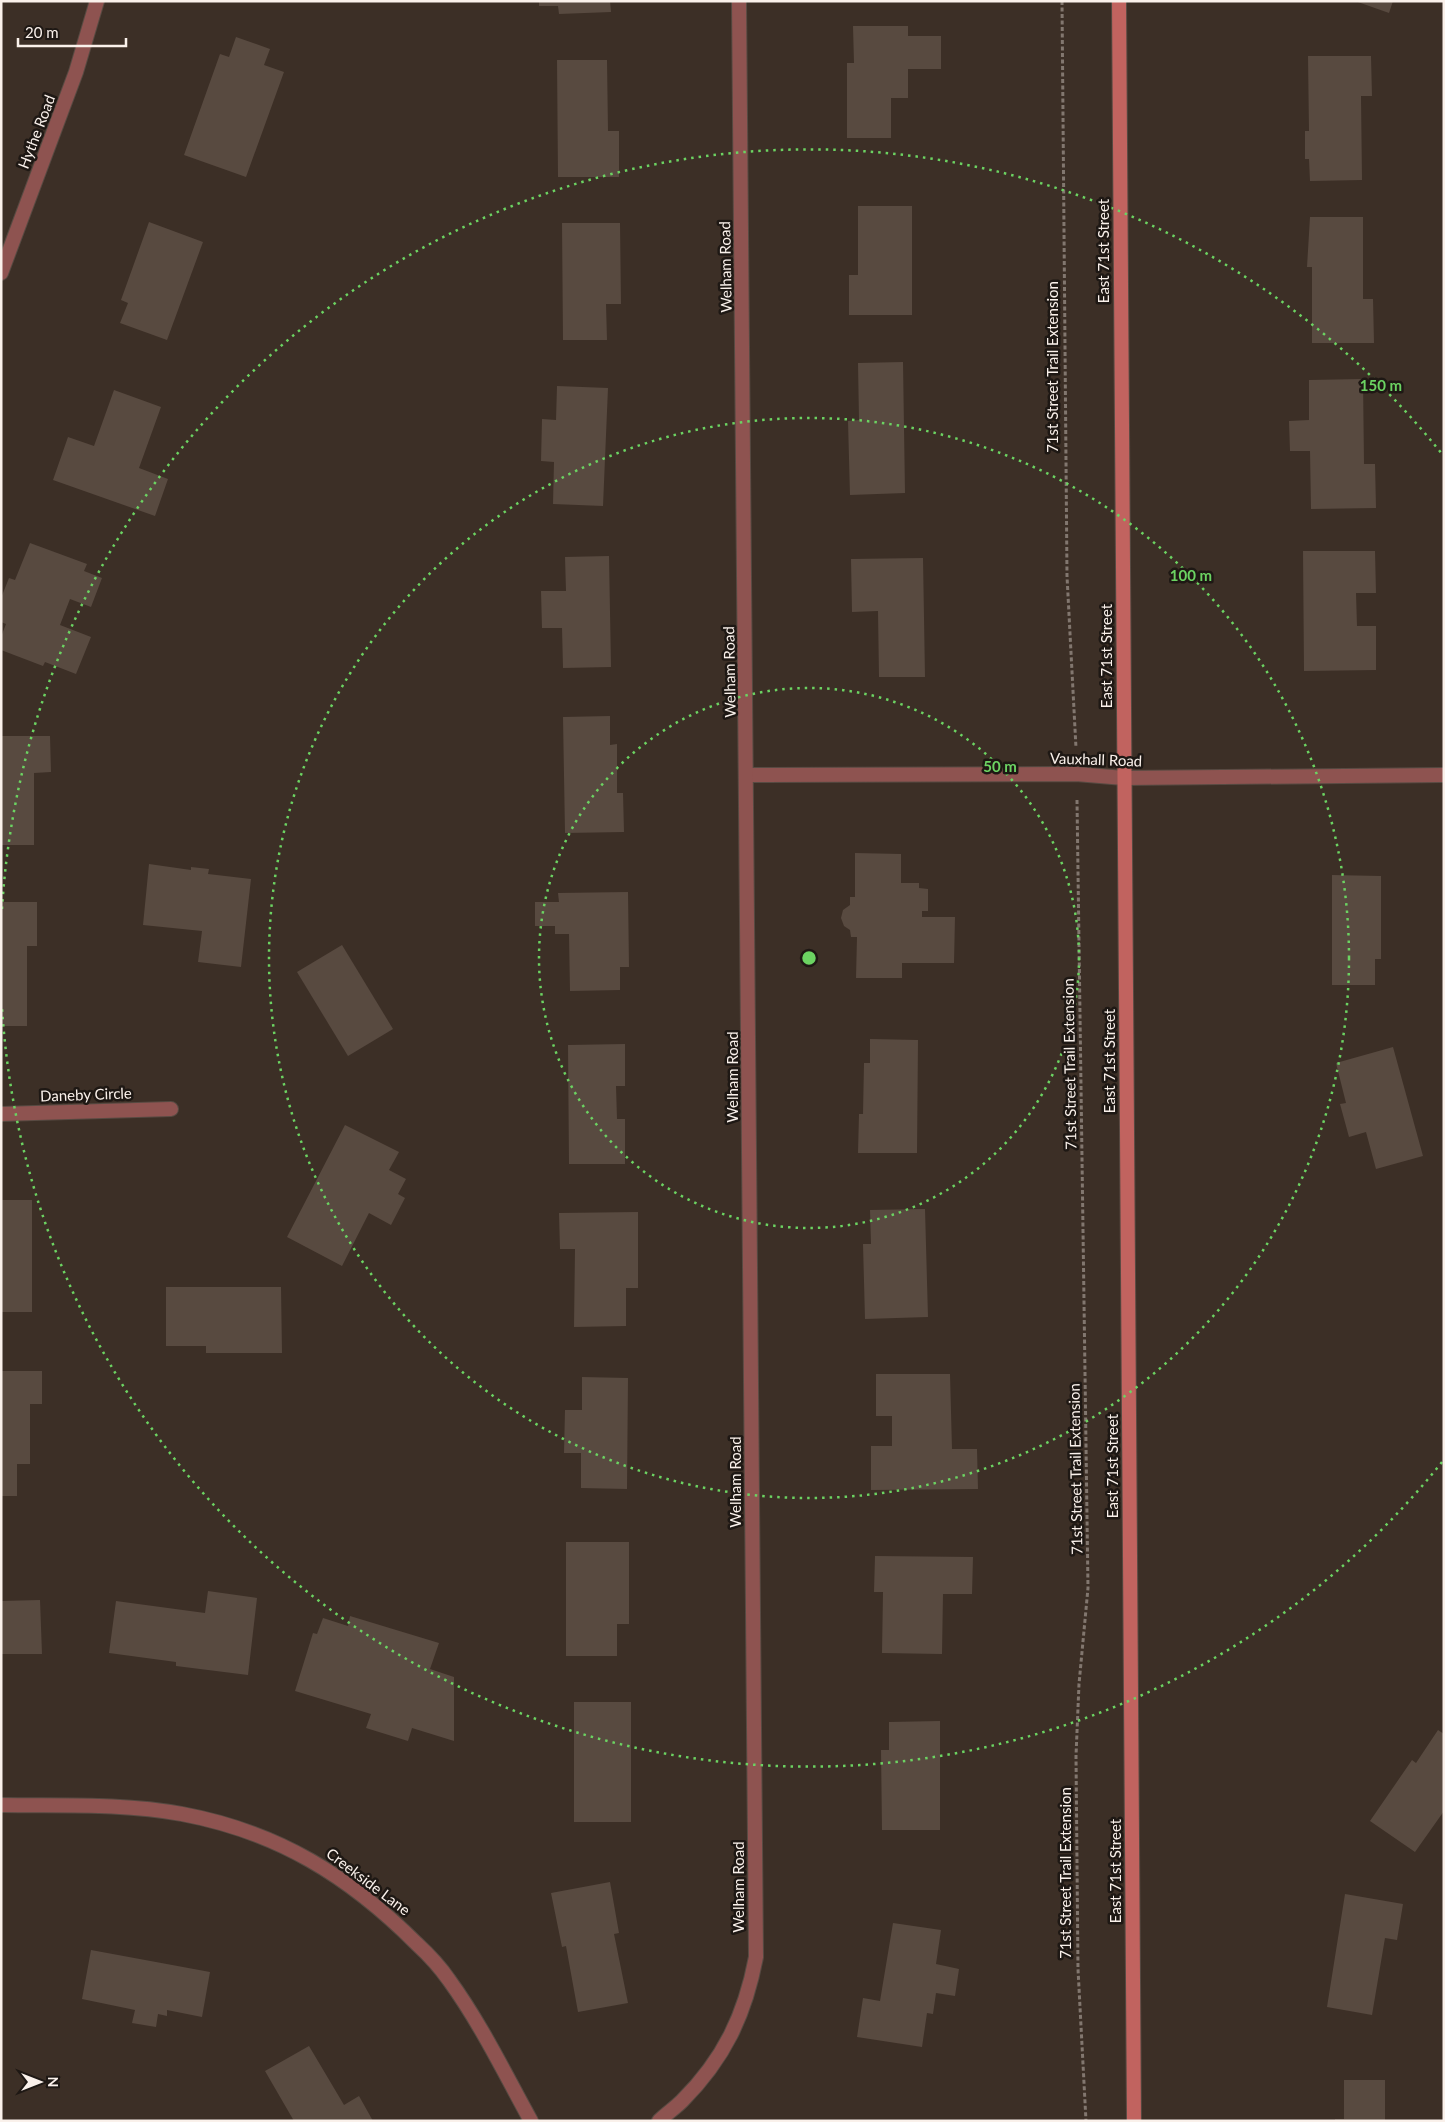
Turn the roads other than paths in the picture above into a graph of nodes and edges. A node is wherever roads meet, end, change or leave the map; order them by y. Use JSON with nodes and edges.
{"nodes":[{"id":1,"x":97,"y":1,"type":"edge"},
{"id":2,"x":740,"y":1,"type":"edge"},
{"id":3,"x":1119,"y":1,"type":"edge"},
{"id":4,"x":1,"y":273,"type":"edge"},
{"id":5,"x":1444,"y":774,"type":"edge"},
{"id":6,"x":747,"y":775,"type":"junction"},
{"id":7,"x":1124,"y":778,"type":"junction"},
{"id":8,"x":171,"y":1109,"type":"dead end"},
{"id":9,"x":1,"y":1114,"type":"edge"},
{"id":10,"x":1,"y":1805,"type":"edge"},
{"id":11,"x":531,"y":2121,"type":"edge"},
{"id":12,"x":659,"y":2121,"type":"edge"},
{"id":13,"x":1134,"y":2121,"type":"edge"}],
"edges":[{"from":1,"to":4,"type":"street","name":"Hythe Road"},
{"from":2,"to":6,"type":"street","name":"Welham Road"},
{"from":3,"to":7,"type":"main road","name":"East 71st Street"},
{"from":5,"to":7,"type":"street","name":"Vauxhall Road"},
{"from":6,"to":7,"type":"street","name":"Vauxhall Road"},
{"from":6,"to":12,"type":"street","name":"Welham Road"},
{"from":7,"to":13,"type":"main road","name":"East 71st Street"},
{"from":8,"to":9,"type":"street","name":"Daneby Circle"},
{"from":10,"to":11,"type":"street","name":"Creekside Lane"}]}
